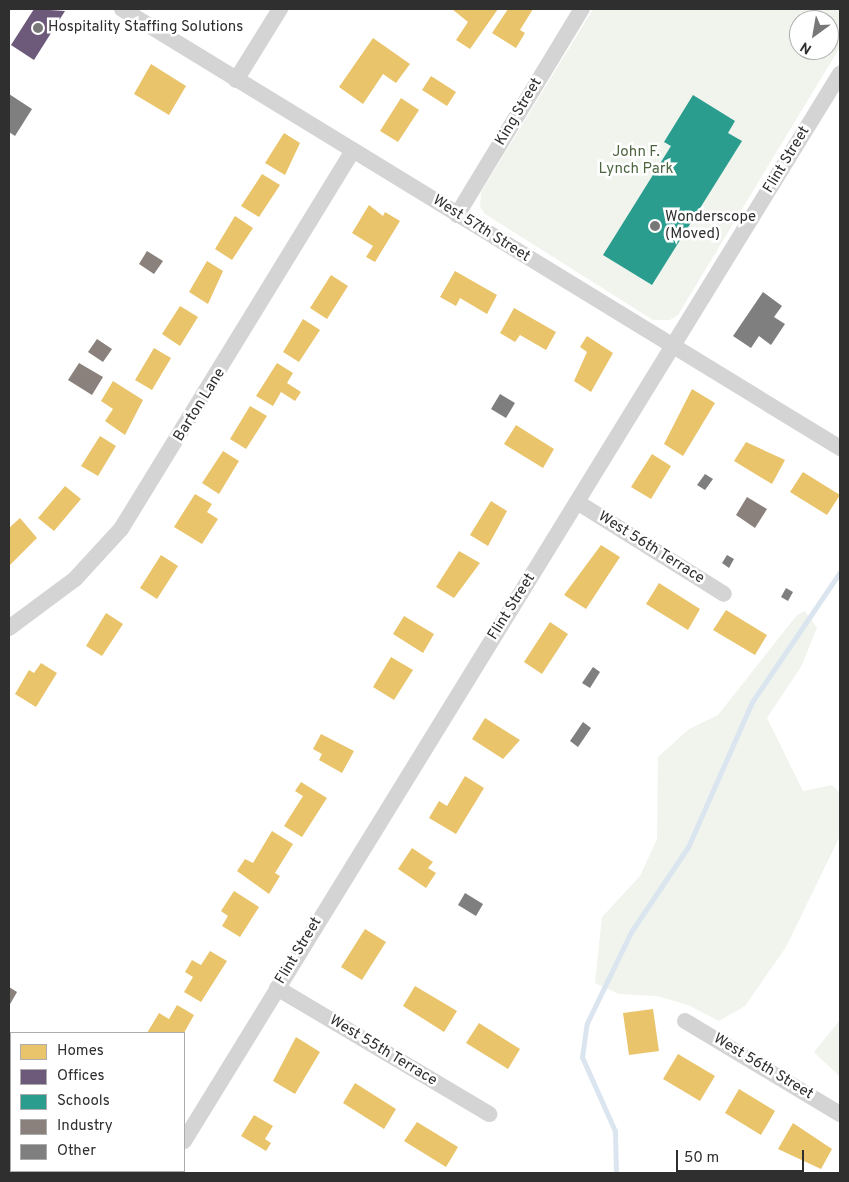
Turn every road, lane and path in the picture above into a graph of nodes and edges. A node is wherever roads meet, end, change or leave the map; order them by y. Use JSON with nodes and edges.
{"nodes":[{"id":1,"x":122,"y":9,"type":"edge"},
{"id":2,"x":280,"y":9,"type":"edge"},
{"id":3,"x":582,"y":9,"type":"edge"},
{"id":4,"x":840,"y":74,"type":"edge"},
{"id":5,"x":236,"y":80,"type":"junction"},
{"id":6,"x":353,"y":150,"type":"junction"},
{"id":7,"x":457,"y":214,"type":"junction"},
{"id":8,"x":673,"y":348,"type":"junction"},
{"id":9,"x":840,"y":448,"type":"edge"},
{"id":10,"x":577,"y":502,"type":"junction"},
{"id":11,"x":724,"y":594,"type":"dead end"},
{"id":12,"x":9,"y":628,"type":"edge"},
{"id":13,"x":277,"y":988,"type":"junction"},
{"id":14,"x":685,"y":1021,"type":"dead end"},
{"id":15,"x":489,"y":1114,"type":"dead end"},
{"id":16,"x":840,"y":1114,"type":"edge"},
{"id":17,"x":185,"y":1139,"type":"edge"}],
"edges":[{"from":1,"to":5,"type":"street","name":"West 57th Street"},
{"from":2,"to":5,"type":"street"},
{"from":3,"to":7,"type":"street","name":"King Street"},
{"from":4,"to":8,"type":"street","name":"Flint Street"},
{"from":5,"to":6,"type":"street","name":"West 57th Street"},
{"from":6,"to":7,"type":"street","name":"West 57th Street"},
{"from":6,"to":12,"type":"street","name":"Barton Lane"},
{"from":7,"to":8,"type":"street","name":"West 57th Street"},
{"from":8,"to":9,"type":"street","name":"West 57th Street"},
{"from":8,"to":10,"type":"street","name":"Flint Street"},
{"from":10,"to":11,"type":"street","name":"West 56th Terrace"},
{"from":10,"to":13,"type":"street","name":"Flint Street"},
{"from":13,"to":15,"type":"street","name":"West 55th Terrace"},
{"from":13,"to":17,"type":"street","name":"Flint Street"},
{"from":14,"to":16,"type":"street","name":"West 56th Street"}]}
